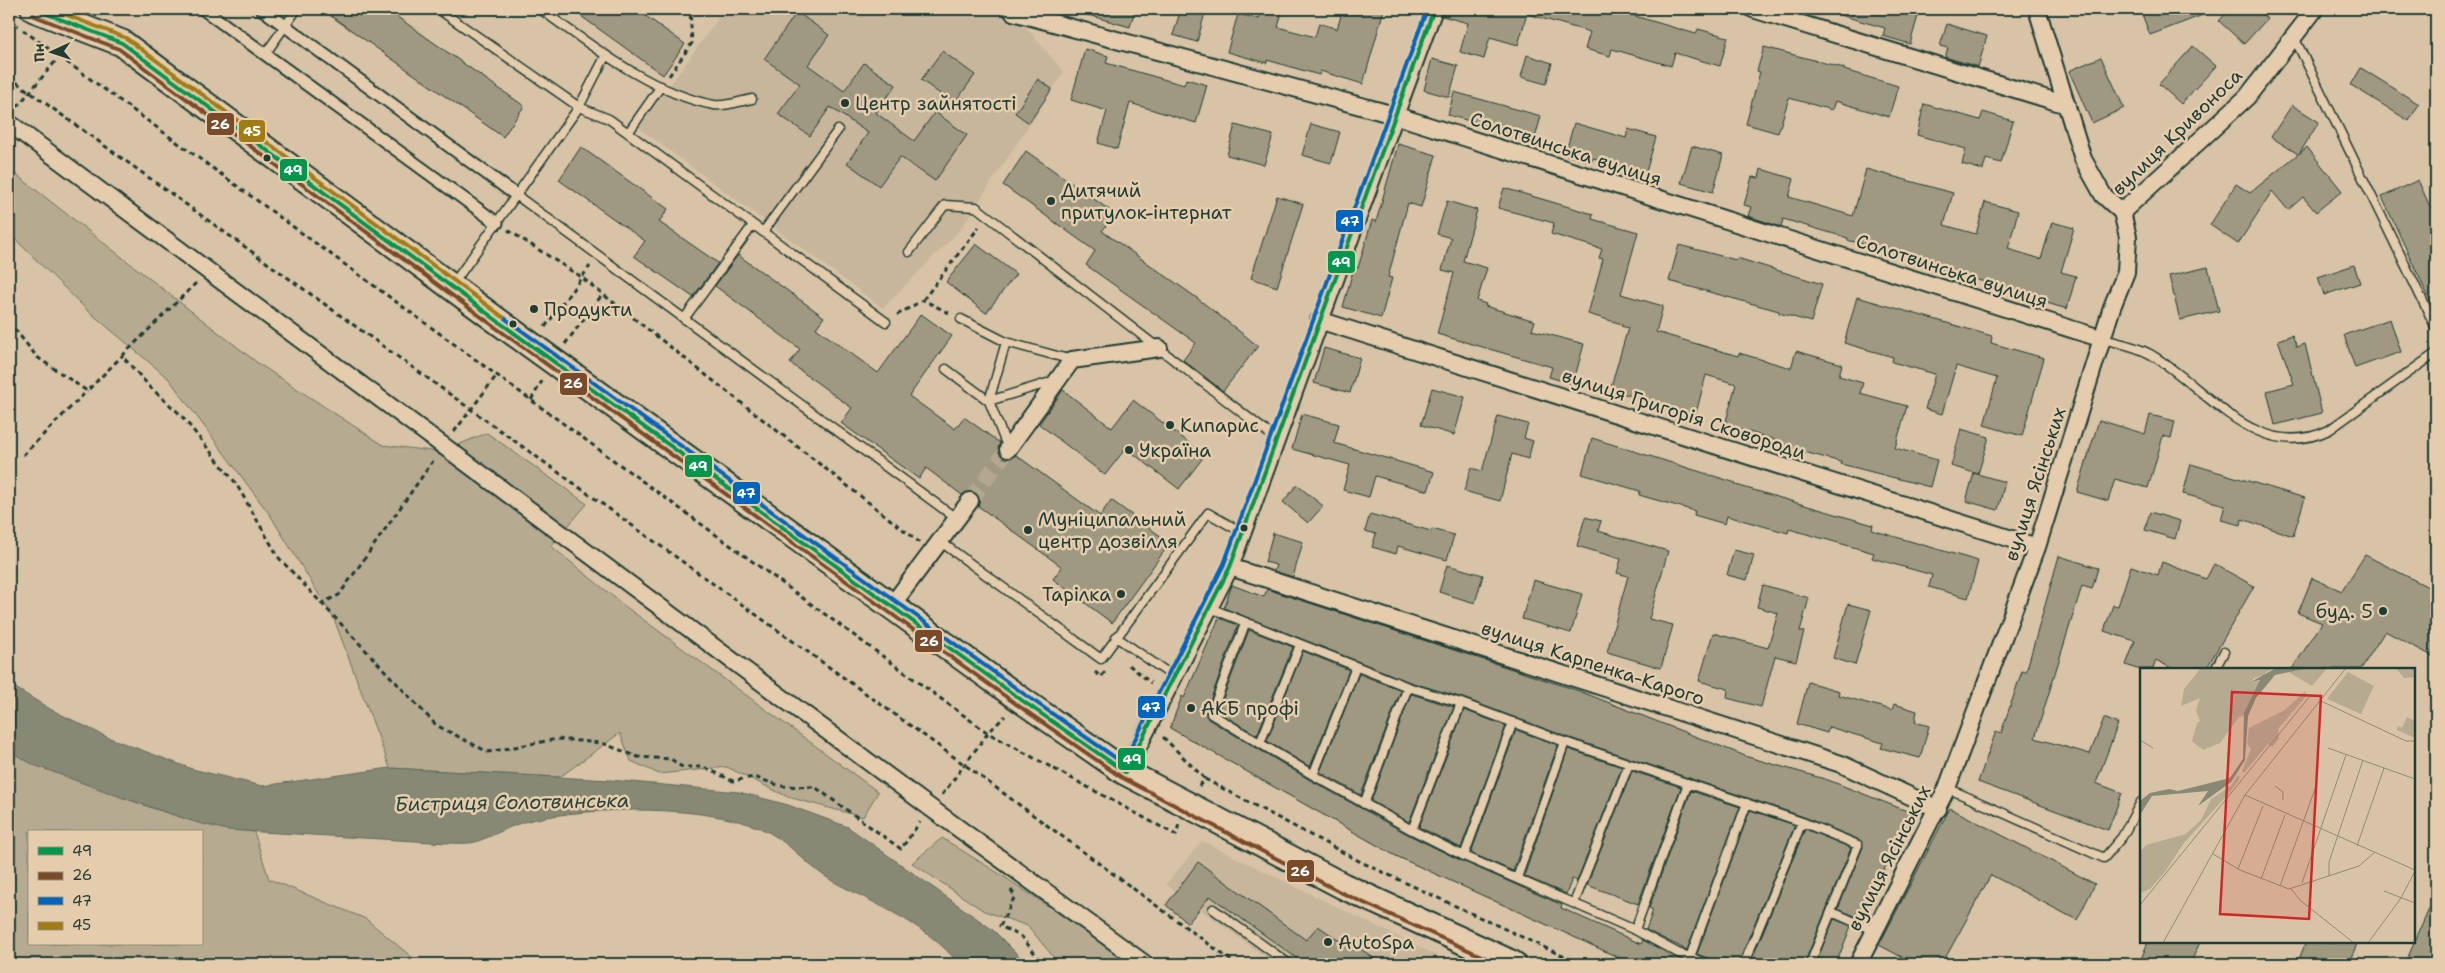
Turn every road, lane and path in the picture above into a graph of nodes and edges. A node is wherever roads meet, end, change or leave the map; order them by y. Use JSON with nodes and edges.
{"nodes":[{"id":1,"x":203,"y":9,"type":"edge"},
{"id":2,"x":262,"y":9,"type":"edge"},
{"id":3,"x":297,"y":9,"type":"edge"},
{"id":4,"x":438,"y":9,"type":"edge"},
{"id":5,"x":540,"y":9,"type":"edge"},
{"id":6,"x":690,"y":9,"type":"edge"},
{"id":7,"x":1434,"y":9,"type":"edge"},
{"id":8,"x":1753,"y":9,"type":"edge"},
{"id":9,"x":2036,"y":9,"type":"edge"},
{"id":10,"x":2315,"y":9,"type":"edge"},
{"id":11,"x":38,"y":10,"type":"edge"},
{"id":12,"x":1013,"y":12,"type":"dead end"},
{"id":13,"x":285,"y":26,"type":"junction"},
{"id":14,"x":2294,"y":37,"type":"junction"},
{"id":15,"x":266,"y":53,"type":"junction"},
{"id":16,"x":606,"y":55,"type":"junction"},
{"id":17,"x":60,"y":56,"type":"dead end"},
{"id":18,"x":9,"y":77,"type":"edge"},
{"id":19,"x":661,"y":86,"type":"junction"},
{"id":20,"x":29,"y":92,"type":"junction"},
{"id":21,"x":752,"y":99,"type":"dead end"},
{"id":22,"x":2067,"y":105,"type":"junction"},
{"id":23,"x":579,"y":107,"type":"junction"},
{"id":24,"x":1394,"y":115,"type":"junction"},
{"id":25,"x":11,"y":117,"type":"edge"},
{"id":26,"x":838,"y":130,"type":"dead end"},
{"id":27,"x":628,"y":133,"type":"junction"},
{"id":28,"x":516,"y":195,"type":"junction"},
{"id":29,"x":2122,"y":212,"type":"junction"},
{"id":30,"x":987,"y":216,"type":"junction"},
{"id":31,"x":497,"y":223,"type":"junction"},
{"id":32,"x":753,"y":224,"type":"junction"},
{"id":33,"x":763,"y":232,"type":"junction"},
{"id":34,"x":909,"y":252,"type":"dead end"},
{"id":35,"x":597,"y":255,"type":"junction"},
{"id":36,"x":209,"y":271,"type":"junction"},
{"id":37,"x":581,"y":277,"type":"junction"},
{"id":38,"x":451,"y":287,"type":"junction"},
{"id":39,"x":923,"y":300,"type":"junction"},
{"id":40,"x":684,"y":319,"type":"junction"},
{"id":41,"x":961,"y":319,"type":"joint"},
{"id":42,"x":1319,"y":320,"type":"junction"},
{"id":43,"x":9,"y":322,"type":"edge"},
{"id":44,"x":886,"y":322,"type":"joint"},
{"id":45,"x":2436,"y":328,"type":"edge"},
{"id":46,"x":2103,"y":339,"type":"junction"},
{"id":47,"x":1006,"y":342,"type":"junction"},
{"id":48,"x":532,"y":345,"type":"junction"},
{"id":49,"x":1159,"y":348,"type":"junction"},
{"id":50,"x":2436,"y":353,"type":"edge"},
{"id":51,"x":122,"y":356,"type":"junction"},
{"id":52,"x":1072,"y":360,"type":"junction"},
{"id":53,"x":946,"y":370,"type":"dead end"},
{"id":54,"x":497,"y":375,"type":"dead end"},
{"id":55,"x":1058,"y":379,"type":"junction"},
{"id":56,"x":87,"y":391,"type":"junction"},
{"id":57,"x":989,"y":401,"type":"junction"},
{"id":58,"x":472,"y":410,"type":"junction"},
{"id":59,"x":1276,"y":439,"type":"junction"},
{"id":60,"x":444,"y":446,"type":"junction"},
{"id":61,"x":1008,"y":449,"type":"joint"},
{"id":62,"x":23,"y":455,"type":"dead end"},
{"id":63,"x":970,"y":501,"type":"tunnel mouth"},
{"id":64,"x":957,"y":519,"type":"junction"},
{"id":65,"x":1243,"y":533,"type":"junction"},
{"id":66,"x":937,"y":547,"type":"junction"},
{"id":67,"x":2037,"y":547,"type":"junction"},
{"id":68,"x":1230,"y":567,"type":"junction"},
{"id":69,"x":320,"y":604,"type":"junction"},
{"id":70,"x":892,"y":606,"type":"junction"},
{"id":71,"x":1210,"y":608,"type":"junction"},
{"id":72,"x":1246,"y":624,"type":"junction"},
{"id":73,"x":1116,"y":637,"type":"junction"},
{"id":74,"x":1125,"y":643,"type":"junction"},
{"id":75,"x":1300,"y":645,"type":"junction"},
{"id":76,"x":2224,"y":652,"type":"dead end"},
{"id":77,"x":1356,"y":667,"type":"junction"},
{"id":78,"x":2216,"y":668,"type":"edge"},
{"id":79,"x":1093,"y":671,"type":"dead end"},
{"id":80,"x":1174,"y":676,"type":"junction"},
{"id":81,"x":1408,"y":687,"type":"junction"},
{"id":82,"x":1461,"y":703,"type":"junction"},
{"id":83,"x":1513,"y":722,"type":"junction"},
{"id":84,"x":988,"y":733,"type":"dead end"},
{"id":85,"x":1565,"y":742,"type":"junction"},
{"id":86,"x":1260,"y":743,"type":"junction"},
{"id":87,"x":1629,"y":764,"type":"junction"},
{"id":88,"x":965,"y":765,"type":"junction"},
{"id":89,"x":1125,"y":772,"type":"junction"},
{"id":90,"x":1313,"y":775,"type":"junction"},
{"id":91,"x":1688,"y":783,"type":"junction"},
{"id":92,"x":950,"y":786,"type":"dead end"},
{"id":93,"x":1947,"y":788,"type":"junction"},
{"id":94,"x":1747,"y":803,"type":"junction"},
{"id":95,"x":1364,"y":804,"type":"junction"},
{"id":96,"x":2140,"y":804,"type":"edge"},
{"id":97,"x":1938,"y":809,"type":"junction"},
{"id":98,"x":1802,"y":822,"type":"junction"},
{"id":99,"x":929,"y":825,"type":"dead end"},
{"id":100,"x":1412,"y":830,"type":"junction"},
{"id":101,"x":1464,"y":856,"type":"junction"},
{"id":102,"x":1517,"y":878,"type":"junction"},
{"id":103,"x":1010,"y":888,"type":"dead end"},
{"id":104,"x":1574,"y":903,"type":"junction"},
{"id":105,"x":1213,"y":909,"type":"dead end"},
{"id":106,"x":1832,"y":912,"type":"junction"},
{"id":107,"x":1635,"y":930,"type":"junction"},
{"id":108,"x":1875,"y":931,"type":"junction"},
{"id":109,"x":1690,"y":957,"type":"junction"},
{"id":110,"x":1043,"y":964,"type":"edge"},
{"id":111,"x":1145,"y":964,"type":"edge"},
{"id":112,"x":1236,"y":964,"type":"edge"},
{"id":113,"x":1289,"y":964,"type":"edge"},
{"id":114,"x":1513,"y":964,"type":"edge"},
{"id":115,"x":1708,"y":964,"type":"edge"},
{"id":116,"x":1744,"y":964,"type":"edge"},
{"id":117,"x":1810,"y":964,"type":"edge"},
{"id":118,"x":1858,"y":964,"type":"edge"}],
"edges":[{"from":1,"to":15,"type":"street"},
{"from":2,"to":13,"type":"street"},
{"from":3,"to":13,"type":"lane"},
{"from":4,"to":23,"type":"lane"},
{"from":5,"to":16,"type":"lane"},
{"from":6,"to":19,"type":"path"},
{"from":7,"to":24,"type":"street"},
{"from":8,"to":22,"type":"street"},
{"from":9,"to":22,"type":"street"},
{"from":10,"to":14,"type":"street","name":"вулиця Кривоноса"},
{"from":11,"to":38,"type":"main road"},
{"from":12,"to":24,"type":"street","name":"Солотвинська вулиця"},
{"from":13,"to":15,"type":"lane"},
{"from":13,"to":28,"type":"street"},
{"from":14,"to":29,"type":"street","name":"вулиця Кривоноса"},
{"from":14,"to":45,"type":"lane"},
{"from":15,"to":31,"type":"street"},
{"from":16,"to":19,"type":"lane"},
{"from":16,"to":23,"type":"lane"},
{"from":17,"to":20,"type":"path"},
{"from":18,"to":20,"type":"path"},
{"from":19,"to":21,"type":"lane"},
{"from":19,"to":27,"type":"lane"},
{"from":20,"to":25,"type":"path"},
{"from":20,"to":58,"type":"path"},
{"from":22,"to":29,"type":"street"},
{"from":23,"to":27,"type":"lane"},
{"from":23,"to":28,"type":"lane"},
{"from":24,"to":42,"type":"street"},
{"from":24,"to":46,"type":"street","name":"Солотвинська вулиця"},
{"from":25,"to":36,"type":"street"},
{"from":26,"to":33,"type":"lane"},
{"from":27,"to":32,"type":"lane"},
{"from":28,"to":31,"type":"lane"},
{"from":28,"to":35,"type":"lane"},
{"from":29,"to":46,"type":"street","name":"вулиця Ясінських"},
{"from":30,"to":34,"type":"lane"},
{"from":30,"to":39,"type":"path"},
{"from":30,"to":49,"type":"lane"},
{"from":31,"to":37,"type":"path"},
{"from":31,"to":38,"type":"lane"},
{"from":32,"to":33,"type":"lane"},
{"from":32,"to":40,"type":"lane"},
{"from":33,"to":44,"type":"lane"},
{"from":35,"to":37,"type":"path"},
{"from":35,"to":40,"type":"lane"},
{"from":36,"to":51,"type":"path"},
{"from":36,"to":60,"type":"street"},
{"from":37,"to":48,"type":"path"},
{"from":37,"to":66,"type":"path"},
{"from":38,"to":48,"type":"main road"},
{"from":39,"to":41,"type":"path"},
{"from":39,"to":44,"type":"path"},
{"from":40,"to":64,"type":"lane"},
{"from":41,"to":47,"type":"lane"},
{"from":42,"to":59,"type":"street"},
{"from":42,"to":67,"type":"street","name":"вулиця Григорія Сковороди"},
{"from":43,"to":56,"type":"path"},
{"from":46,"to":50,"type":"lane"},
{"from":46,"to":67,"type":"street","name":"вулиця Ясінських"},
{"from":47,"to":52,"type":"lane"},
{"from":47,"to":57,"type":"lane"},
{"from":48,"to":70,"type":"main road"},
{"from":49,"to":52,"type":"street"},
{"from":49,"to":59,"type":"lane"},
{"from":51,"to":56,"type":"path"},
{"from":51,"to":69,"type":"path"},
{"from":52,"to":55,"type":"street"},
{"from":53,"to":57,"type":"lane"},
{"from":54,"to":58,"type":"path"},
{"from":55,"to":57,"type":"lane"},
{"from":55,"to":61,"type":"street"},
{"from":56,"to":62,"type":"path"},
{"from":57,"to":61,"type":"lane"},
{"from":58,"to":60,"type":"path"},
{"from":58,"to":88,"type":"path"},
{"from":59,"to":65,"type":"street"},
{"from":60,"to":69,"type":"path"},
{"from":60,"to":111,"type":"street"},
{"from":63,"to":64,"type":"street"},
{"from":64,"to":66,"type":"street"},
{"from":65,"to":68,"type":"street"},
{"from":65,"to":73,"type":"lane"},
{"from":66,"to":70,"type":"street"},
{"from":66,"to":73,"type":"lane"},
{"from":67,"to":93,"type":"street","name":"вулиця Ясінських"},
{"from":68,"to":71,"type":"street"},
{"from":68,"to":97,"type":"street","name":"вулиця Карпенка-Карого"},
{"from":69,"to":99,"type":"path"},
{"from":70,"to":89,"type":"main road"},
{"from":71,"to":72,"type":"lane"},
{"from":71,"to":80,"type":"street"},
{"from":72,"to":75,"type":"lane"},
{"from":72,"to":86,"type":"lane"},
{"from":73,"to":74,"type":"lane"},
{"from":74,"to":79,"type":"path"},
{"from":74,"to":80,"type":"lane"},
{"from":75,"to":77,"type":"lane"},
{"from":75,"to":86,"type":"lane"},
{"from":76,"to":78,"type":"lane"},
{"from":77,"to":81,"type":"lane"},
{"from":77,"to":90,"type":"lane"},
{"from":80,"to":89,"type":"street"},
{"from":81,"to":82,"type":"lane"},
{"from":81,"to":95,"type":"lane"},
{"from":82,"to":83,"type":"lane"},
{"from":82,"to":100,"type":"lane"},
{"from":83,"to":85,"type":"lane"},
{"from":83,"to":101,"type":"lane"},
{"from":84,"to":88,"type":"path"},
{"from":85,"to":87,"type":"lane"},
{"from":85,"to":102,"type":"lane"},
{"from":86,"to":90,"type":"lane"},
{"from":87,"to":91,"type":"lane"},
{"from":87,"to":104,"type":"lane"},
{"from":88,"to":92,"type":"path"},
{"from":88,"to":112,"type":"path"},
{"from":89,"to":114,"type":"main road"},
{"from":90,"to":95,"type":"lane"},
{"from":91,"to":94,"type":"lane"},
{"from":91,"to":107,"type":"lane"},
{"from":93,"to":96,"type":"lane"},
{"from":93,"to":97,"type":"street","name":"вулиця Ясінських"},
{"from":94,"to":98,"type":"lane"},
{"from":94,"to":109,"type":"lane"},
{"from":95,"to":100,"type":"lane"},
{"from":97,"to":108,"type":"street","name":"вулиця Ясінських"},
{"from":98,"to":106,"type":"lane"},
{"from":98,"to":116,"type":"lane"},
{"from":100,"to":101,"type":"lane"},
{"from":101,"to":102,"type":"lane"},
{"from":102,"to":104,"type":"lane"},
{"from":103,"to":110,"type":"path"},
{"from":104,"to":107,"type":"lane"},
{"from":105,"to":113,"type":"lane"},
{"from":106,"to":108,"type":"lane"},
{"from":106,"to":117,"type":"lane"},
{"from":107,"to":109,"type":"lane"},
{"from":108,"to":118,"type":"street","name":"вулиця Ясінських"},
{"from":109,"to":115,"type":"lane"}]}
